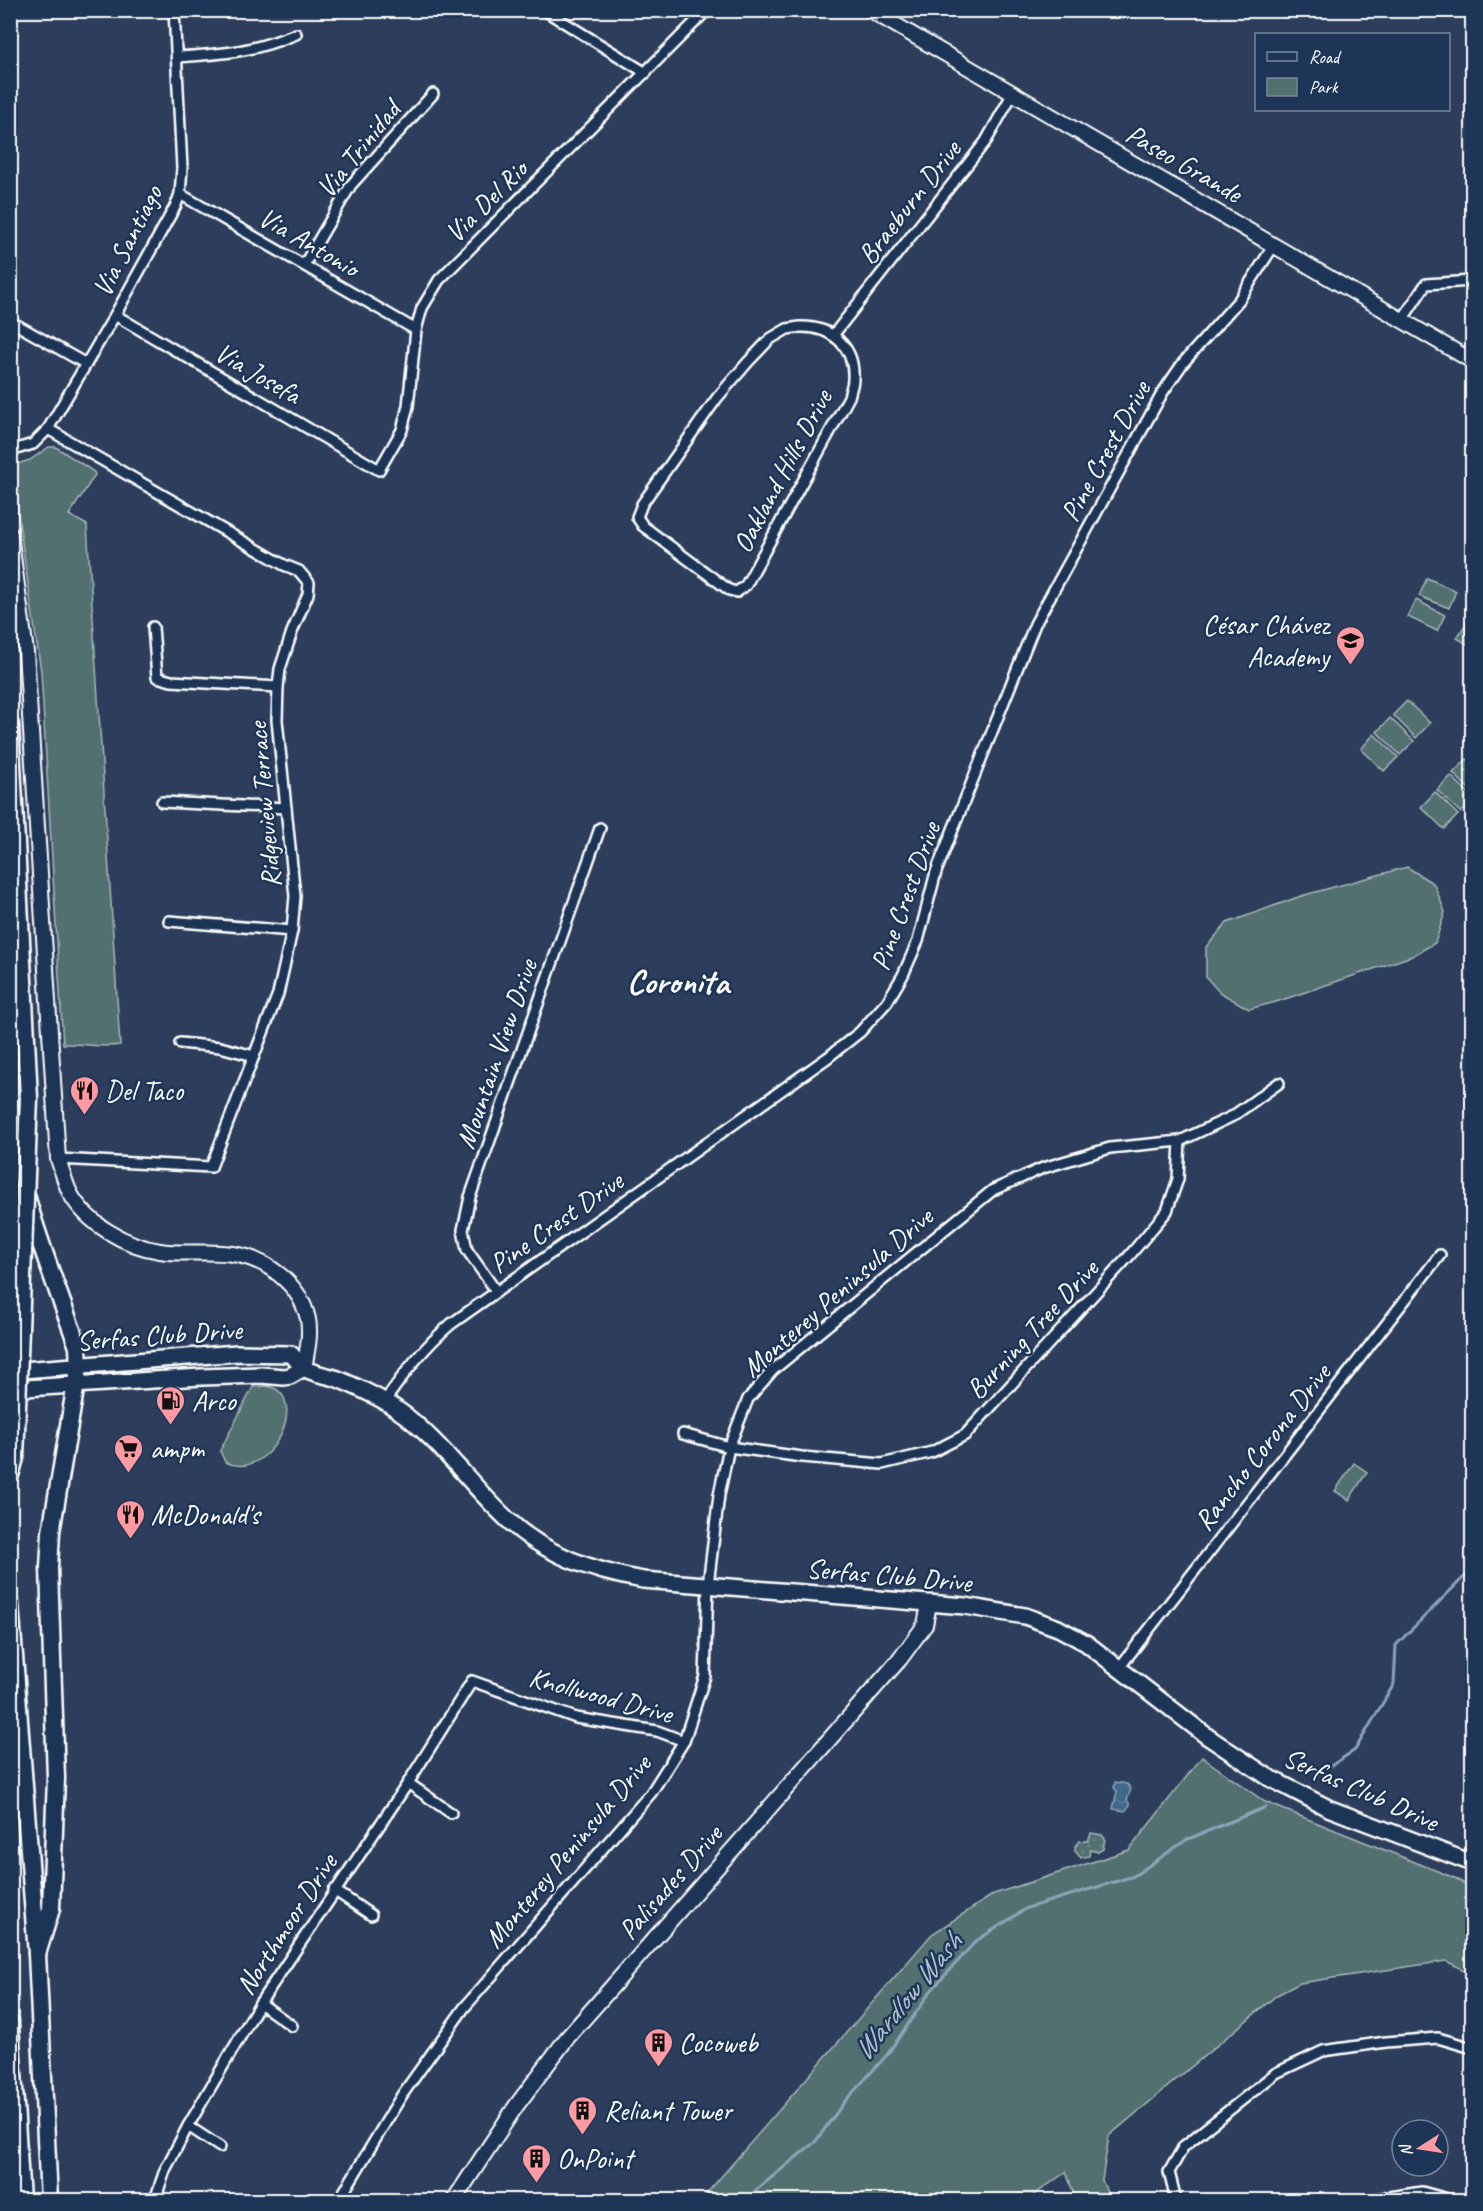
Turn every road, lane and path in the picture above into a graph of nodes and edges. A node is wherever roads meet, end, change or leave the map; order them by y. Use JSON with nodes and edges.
{"nodes":[{"id":1,"x":174,"y":10,"type":"edge"},
{"id":2,"x":544,"y":10,"type":"edge"},
{"id":3,"x":707,"y":10,"type":"edge"},
{"id":4,"x":870,"y":10,"type":"edge"},
{"id":5,"x":296,"y":34,"type":"dead end"},
{"id":6,"x":177,"y":57,"type":"junction"},
{"id":7,"x":646,"y":73,"type":"junction"},
{"id":8,"x":1013,"y":93,"type":"junction"},
{"id":9,"x":433,"y":94,"type":"dead end"},
{"id":10,"x":180,"y":194,"type":"junction"},
{"id":11,"x":1274,"y":245,"type":"junction"},
{"id":12,"x":303,"y":265,"type":"junction"},
{"id":13,"x":1473,"y":281,"type":"edge"},
{"id":14,"x":115,"y":315,"type":"junction"},
{"id":15,"x":1402,"y":320,"type":"junction"},
{"id":16,"x":10,"y":321,"type":"edge"},
{"id":17,"x":416,"y":330,"type":"junction"},
{"id":18,"x":834,"y":334,"type":"junction"},
{"id":19,"x":1473,"y":361,"type":"edge"},
{"id":20,"x":86,"y":364,"type":"junction"},
{"id":21,"x":48,"y":429,"type":"junction"},
{"id":22,"x":10,"y":451,"type":"edge"},
{"id":23,"x":379,"y":470,"type":"joint"},
{"id":24,"x":10,"y":534,"type":"edge"},
{"id":25,"x":153,"y":627,"type":"dead end"},
{"id":26,"x":278,"y":687,"type":"junction"},
{"id":27,"x":10,"y":725,"type":"edge"},
{"id":28,"x":162,"y":802,"type":"dead end"},
{"id":29,"x":286,"y":808,"type":"junction"},
{"id":30,"x":600,"y":828,"type":"dead end"},
{"id":31,"x":169,"y":921,"type":"dead end"},
{"id":32,"x":292,"y":931,"type":"junction"},
{"id":33,"x":180,"y":1043,"type":"dead end"},
{"id":34,"x":254,"y":1056,"type":"junction"},
{"id":35,"x":1279,"y":1083,"type":"dead end"},
{"id":36,"x":10,"y":1109,"type":"edge"},
{"id":37,"x":1180,"y":1141,"type":"junction"},
{"id":38,"x":58,"y":1159,"type":"junction"},
{"id":39,"x":1440,"y":1254,"type":"dead end"},
{"id":40,"x":496,"y":1291,"type":"junction"},
{"id":41,"x":79,"y":1366,"type":"junction"},
{"id":42,"x":304,"y":1368,"type":"junction"},
{"id":43,"x":10,"y":1371,"type":"edge"},
{"id":44,"x":76,"y":1385,"type":"junction"},
{"id":45,"x":10,"y":1389,"type":"edge"},
{"id":46,"x":385,"y":1401,"type":"junction"},
{"id":47,"x":683,"y":1434,"type":"dead end"},
{"id":48,"x":729,"y":1447,"type":"junction"},
{"id":49,"x":10,"y":1475,"type":"edge"},
{"id":50,"x":708,"y":1585,"type":"junction"},
{"id":51,"x":10,"y":1604,"type":"edge"},
{"id":52,"x":929,"y":1604,"type":"junction"},
{"id":53,"x":1119,"y":1668,"type":"junction"},
{"id":54,"x":472,"y":1682,"type":"joint"},
{"id":55,"x":684,"y":1741,"type":"junction"},
{"id":56,"x":408,"y":1783,"type":"junction"},
{"id":57,"x":451,"y":1813,"type":"dead end"},
{"id":58,"x":1473,"y":1863,"type":"edge"},
{"id":59,"x":334,"y":1890,"type":"junction"},
{"id":60,"x":371,"y":1915,"type":"dead end"},
{"id":61,"x":37,"y":1954,"type":"junction"},
{"id":62,"x":260,"y":2003,"type":"junction"},
{"id":63,"x":10,"y":2024,"type":"edge"},
{"id":64,"x":292,"y":2026,"type":"dead end"},
{"id":65,"x":1473,"y":2048,"type":"edge"},
{"id":66,"x":188,"y":2126,"type":"junction"},
{"id":67,"x":220,"y":2147,"type":"dead end"},
{"id":68,"x":21,"y":2200,"type":"edge"},
{"id":69,"x":49,"y":2200,"type":"edge"},
{"id":70,"x":155,"y":2200,"type":"edge"},
{"id":71,"x":339,"y":2200,"type":"edge"},
{"id":72,"x":454,"y":2200,"type":"edge"},
{"id":73,"x":1176,"y":2200,"type":"edge"},
{"id":74,"x":1369,"y":2200,"type":"edge"},
{"id":75,"x":1451,"y":2200,"type":"edge"}],
"edges":[{"from":1,"to":6,"type":"street","name":"Via Santiago"},
{"from":2,"to":7,"type":"street"},
{"from":3,"to":7,"type":"street","name":"Via Del Rio"},
{"from":4,"to":8,"type":"main road","name":"Paseo Grande"},
{"from":5,"to":6,"type":"street"},
{"from":6,"to":10,"type":"street","name":"Via Santiago"},
{"from":7,"to":17,"type":"street","name":"Via Del Rio"},
{"from":8,"to":11,"type":"main road","name":"Paseo Grande"},
{"from":8,"to":18,"type":"street","name":"Braeburn Drive"},
{"from":9,"to":12,"type":"street","name":"Via Trinidad"},
{"from":10,"to":12,"type":"street","name":"Via Antonio"},
{"from":10,"to":14,"type":"street","name":"Via Santiago"},
{"from":11,"to":15,"type":"main road","name":"Paseo Grande"},
{"from":11,"to":40,"type":"street","name":"Pine Crest Drive"},
{"from":12,"to":17,"type":"street","name":"Via Antonio"},
{"from":13,"to":15,"type":"street"},
{"from":14,"to":20,"type":"street","name":"Via Santiago"},
{"from":14,"to":23,"type":"street","name":"Via Josefa"},
{"from":15,"to":19,"type":"main road","name":"Paseo Grande"},
{"from":16,"to":20,"type":"street"},
{"from":17,"to":23,"type":"street","name":"Via Del Rio"},
{"from":18,"to":18,"type":"street","name":"Oakland Hills Drive"},
{"from":20,"to":21,"type":"street","name":"Via Santiago"},
{"from":21,"to":22,"type":"street","name":"Via Santiago"},
{"from":21,"to":26,"type":"street","name":"Ridgeview Terrace"},
{"from":24,"to":38,"type":"main road"},
{"from":25,"to":26,"type":"street"},
{"from":26,"to":29,"type":"street","name":"Ridgeview Terrace"},
{"from":27,"to":49,"type":"highway","bridge":true},
{"from":28,"to":29,"type":"street"},
{"from":29,"to":32,"type":"street","name":"Ridgeview Terrace"},
{"from":30,"to":40,"type":"street","name":"Mountain View Drive"},
{"from":31,"to":32,"type":"street"},
{"from":32,"to":34,"type":"street","name":"Ridgeview Terrace"},
{"from":33,"to":34,"type":"street"},
{"from":34,"to":38,"type":"street","name":"Ridgeview Terrace"},
{"from":35,"to":37,"type":"street"},
{"from":36,"to":41,"type":"highway"},
{"from":37,"to":48,"type":"street","name":"Monterey Peninsula Drive"},
{"from":37,"to":48,"type":"street","name":"Burning Tree Drive"},
{"from":38,"to":42,"type":"main road"},
{"from":39,"to":53,"type":"street","name":"Rancho Corona Drive"},
{"from":40,"to":46,"type":"street","name":"Pine Crest Drive"},
{"from":41,"to":42,"type":"main road","name":"Serfas Club Drive"},
{"from":41,"to":43,"type":"main road","name":"Serfas Club Drive"},
{"from":41,"to":44,"type":"highway"},
{"from":42,"to":44,"type":"main road","name":"Serfas Club Drive"},
{"from":42,"to":46,"type":"main road","name":"Serfas Club Drive"},
{"from":44,"to":45,"type":"main road","name":"Serfas Club Drive"},
{"from":44,"to":61,"type":"highway"},
{"from":46,"to":50,"type":"main road","name":"Serfas Club Drive"},
{"from":47,"to":48,"type":"street","name":"Burning Tree Drive"},
{"from":48,"to":50,"type":"street","name":"Monterey Peninsula Drive"},
{"from":50,"to":52,"type":"main road","name":"Serfas Club Drive"},
{"from":50,"to":55,"type":"street","name":"Monterey Peninsula Drive"},
{"from":51,"to":61,"type":"highway"},
{"from":52,"to":53,"type":"main road","name":"Serfas Club Drive"},
{"from":52,"to":72,"type":"main road","name":"Palisades Drive"},
{"from":53,"to":58,"type":"main road","name":"Serfas Club Drive"},
{"from":54,"to":55,"type":"street","name":"Knollwood Drive"},
{"from":54,"to":56,"type":"street","name":"Northmoor Drive"},
{"from":55,"to":71,"type":"street","name":"Monterey Peninsula Drive"},
{"from":56,"to":57,"type":"street"},
{"from":56,"to":59,"type":"street","name":"Northmoor Drive"},
{"from":59,"to":60,"type":"street"},
{"from":59,"to":62,"type":"street","name":"Northmoor Drive"},
{"from":61,"to":69,"type":"highway"},
{"from":62,"to":64,"type":"street"},
{"from":62,"to":66,"type":"street","name":"Northmoor Drive"},
{"from":63,"to":68,"type":"highway"},
{"from":65,"to":73,"type":"street"},
{"from":66,"to":67,"type":"street"},
{"from":66,"to":70,"type":"street","name":"Northmoor Drive"},
{"from":74,"to":75,"type":"street"}]}
